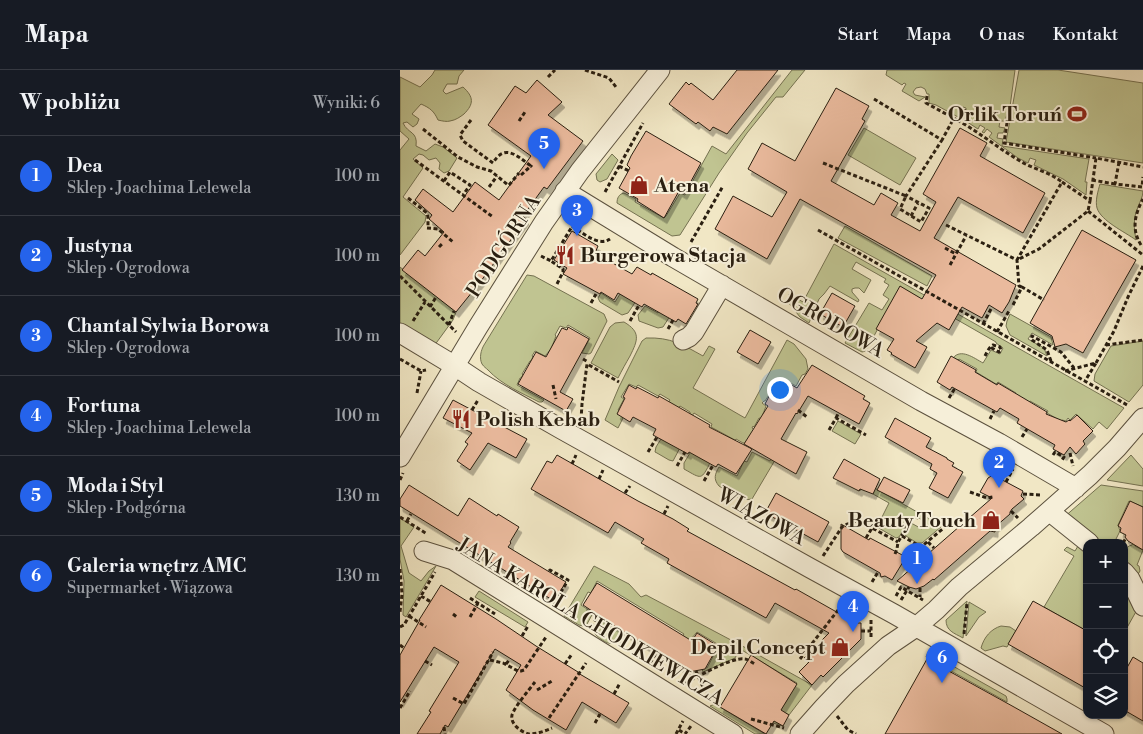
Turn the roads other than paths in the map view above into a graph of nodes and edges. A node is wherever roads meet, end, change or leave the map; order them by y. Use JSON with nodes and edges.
{"nodes":[{"id":1,"x":660,"y":70,"type":"edge"},
{"id":2,"x":566,"y":192,"type":"junction"},
{"id":3,"x":722,"y":285,"type":"junction"},
{"id":4,"x":406,"y":328,"type":"edge"},
{"id":5,"x":683,"y":340,"type":"dead end"},
{"id":6,"x":455,"y":366,"type":"junction"},
{"id":7,"x":1136,"y":412,"type":"edge"},
{"id":8,"x":400,"y":457,"type":"edge"},
{"id":9,"x":1076,"y":488,"type":"junction"},
{"id":10,"x":1047,"y":503,"type":"junction"},
{"id":11,"x":1085,"y":539,"type":"edge"},
{"id":12,"x":424,"y":551,"type":"dead end"},
{"id":13,"x":1128,"y":577,"type":"edge"},
{"id":14,"x":1143,"y":606,"type":"edge"},
{"id":15,"x":916,"y":627,"type":"junction"},
{"id":16,"x":793,"y":731,"type":"edge"},
{"id":17,"x":732,"y":734,"type":"edge"},
{"id":18,"x":1104,"y":734,"type":"edge"}],
"edges":[{"from":1,"to":2,"type":"street","name":"PODGÓRNA"},
{"from":2,"to":3,"type":"street","name":"OGRODOWA"},
{"from":2,"to":6,"type":"street","name":"PODGÓRNA"},
{"from":3,"to":5,"type":"street"},
{"from":3,"to":9,"type":"street","name":"OGRODOWA"},
{"from":4,"to":6,"type":"street","name":"WIĄZOWA"},
{"from":6,"to":8,"type":"street","name":"PODGÓRNA"},
{"from":6,"to":15,"type":"street","name":"WIĄZOWA"},
{"from":7,"to":9,"type":"street"},
{"from":9,"to":10,"type":"street"},
{"from":10,"to":11,"type":"street"},
{"from":10,"to":15,"type":"street"},
{"from":12,"to":17,"type":"street","name":"JANA KAROLA CHODKIEWICZA"},
{"from":13,"to":14,"type":"street"},
{"from":15,"to":16,"type":"street"},
{"from":15,"to":18,"type":"street","name":"WIĄZOWA"}]}
